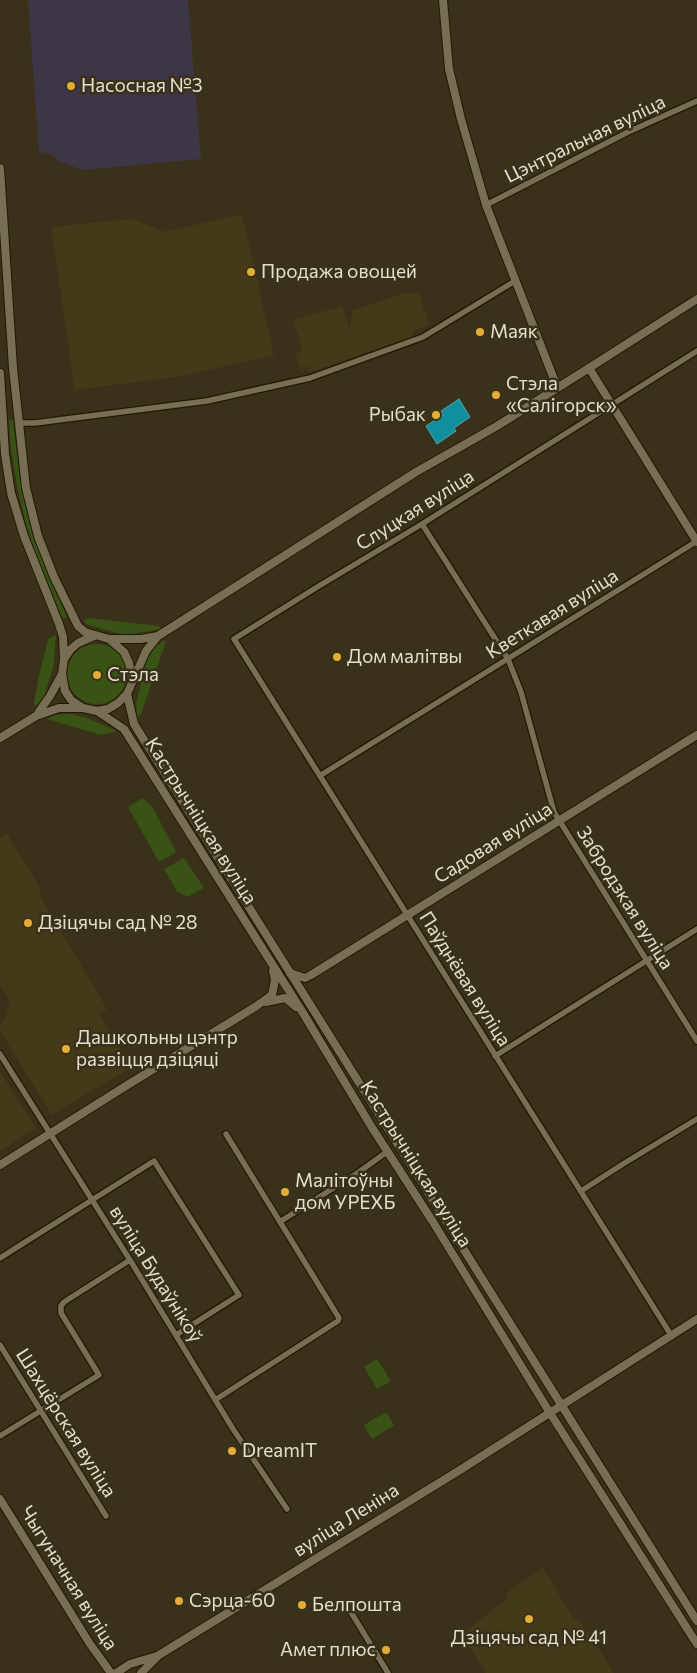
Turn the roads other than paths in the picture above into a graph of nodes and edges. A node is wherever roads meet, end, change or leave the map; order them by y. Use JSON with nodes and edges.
{"nodes":[{"id":1,"x":443,"y":0,"type":"edge"},
{"id":2,"x":697,"y":101,"type":"edge"},
{"id":3,"x":0,"y":168,"type":"edge"},
{"id":4,"x":486,"y":205,"type":"junction"},
{"id":5,"x":515,"y":281,"type":"junction"},
{"id":6,"x":697,"y":299,"type":"edge"},
{"id":7,"x":697,"y":351,"type":"edge"},
{"id":8,"x":589,"y":368,"type":"junction"},
{"id":9,"x":0,"y":373,"type":"edge"},
{"id":10,"x":557,"y":387,"type":"junction"},
{"id":11,"x":611,"y":404,"type":"junction"},
{"id":12,"x":18,"y":424,"type":"junction"},
{"id":13,"x":422,"y":524,"type":"junction"},
{"id":14,"x":697,"y":541,"type":"edge"},
{"id":15,"x":94,"y":636,"type":"junction"},
{"id":16,"x":158,"y":636,"type":"junction"},
{"id":17,"x":109,"y":639,"type":"junction"},
{"id":18,"x":234,"y":639,"type":"joint"},
{"id":19,"x":64,"y":659,"type":"junction"},
{"id":20,"x":508,"y":660,"type":"junction"},
{"id":21,"x":62,"y":674,"type":"junction"},
{"id":22,"x":132,"y":678,"type":"junction"},
{"id":23,"x":127,"y":694,"type":"junction"},
{"id":24,"x":83,"y":708,"type":"junction"},
{"id":25,"x":97,"y":711,"type":"junction"},
{"id":26,"x":36,"y":716,"type":"junction"},
{"id":27,"x":697,"y":735,"type":"edge"},
{"id":28,"x":0,"y":738,"type":"edge"},
{"id":29,"x":321,"y":775,"type":"junction"},
{"id":30,"x":560,"y":820,"type":"junction"},
{"id":31,"x":407,"y":915,"type":"junction"},
{"id":32,"x":697,"y":929,"type":"edge"},
{"id":33,"x":646,"y":961,"type":"junction"},
{"id":34,"x":271,"y":964,"type":"junction"},
{"id":35,"x":290,"y":973,"type":"junction"},
{"id":36,"x":305,"y":978,"type":"junction"},
{"id":37,"x":303,"y":994,"type":"junction"},
{"id":38,"x":255,"y":1007,"type":"junction"},
{"id":39,"x":303,"y":1013,"type":"junction"},
{"id":40,"x":697,"y":1041,"type":"edge"},
{"id":41,"x":0,"y":1054,"type":"edge"},
{"id":42,"x":496,"y":1056,"type":"junction"},
{"id":43,"x":697,"y":1119,"type":"edge"},
{"id":44,"x":50,"y":1134,"type":"junction"},
{"id":45,"x":226,"y":1134,"type":"dead end"},
{"id":46,"x":388,"y":1151,"type":"junction"},
{"id":47,"x":0,"y":1165,"type":"edge"},
{"id":48,"x":581,"y":1191,"type":"junction"},
{"id":49,"x":92,"y":1200,"type":"junction"},
{"id":50,"x":281,"y":1221,"type":"junction"},
{"id":51,"x":0,"y":1258,"type":"edge"},
{"id":52,"x":130,"y":1260,"type":"junction"},
{"id":53,"x":697,"y":1319,"type":"edge"},
{"id":54,"x":176,"y":1335,"type":"junction"},
{"id":55,"x":671,"y":1335,"type":"junction"},
{"id":56,"x":0,"y":1345,"type":"edge"},
{"id":57,"x":215,"y":1400,"type":"junction"},
{"id":58,"x":561,"y":1406,"type":"junction"},
{"id":59,"x":41,"y":1410,"type":"junction"},
{"id":60,"x":550,"y":1413,"type":"junction"},
{"id":61,"x":0,"y":1436,"type":"edge"},
{"id":62,"x":0,"y":1499,"type":"edge"},
{"id":63,"x":287,"y":1509,"type":"dead end"},
{"id":64,"x":106,"y":1516,"type":"dead end"},
{"id":65,"x":346,"y":1604,"type":"dead end"},
{"id":66,"x":697,"y":1621,"type":"edge"},
{"id":67,"x":697,"y":1644,"type":"edge"},
{"id":68,"x":159,"y":1655,"type":"junction"},
{"id":69,"x":111,"y":1673,"type":"edge"},
{"id":70,"x":116,"y":1673,"type":"edge"},
{"id":71,"x":141,"y":1673,"type":"edge"},
{"id":72,"x":388,"y":1673,"type":"edge"}],
"edges":[{"from":1,"to":4,"type":"main road"},
{"from":2,"to":4,"type":"street","name":"Цэнтральная вуліца"},
{"from":3,"to":12,"type":"main road"},
{"from":4,"to":5,"type":"main road"},
{"from":5,"to":10,"type":"main road"},
{"from":5,"to":12,"type":"street"},
{"from":6,"to":8,"type":"main road"},
{"from":7,"to":11,"type":"street","name":"Слуцкая вуліца"},
{"from":8,"to":10,"type":"main road"},
{"from":8,"to":11,"type":"main road"},
{"from":9,"to":19,"type":"main road"},
{"from":10,"to":16,"type":"main road"},
{"from":11,"to":13,"type":"street","name":"Слуцкая вуліца"},
{"from":11,"to":14,"type":"main road"},
{"from":12,"to":15,"type":"main road"},
{"from":13,"to":18,"type":"street","name":"Слуцкая вуліца"},
{"from":13,"to":20,"type":"street","name":"Забродзкая вуліца"},
{"from":14,"to":20,"type":"street","name":"Кветкавая вуліца"},
{"from":15,"to":17,"type":"main road"},
{"from":15,"to":19,"type":"main road"},
{"from":16,"to":17,"type":"main road"},
{"from":16,"to":22,"type":"main road"},
{"from":17,"to":22,"type":"main road"},
{"from":18,"to":29,"type":"street","name":"Паўднёвая вуліца"},
{"from":19,"to":21,"type":"main road"},
{"from":20,"to":29,"type":"street","name":"Кветкавая вуліца"},
{"from":20,"to":30,"type":"street","name":"Забродзкая вуліца"},
{"from":21,"to":24,"type":"main road"},
{"from":21,"to":26,"type":"main road"},
{"from":22,"to":23,"type":"main road"},
{"from":23,"to":25,"type":"main road"},
{"from":23,"to":35,"type":"main road","name":"Кастрычніцкая вуліца"},
{"from":24,"to":25,"type":"main road"},
{"from":24,"to":26,"type":"main road"},
{"from":25,"to":34,"type":"main road","name":"Кастрычніцкая вуліца"},
{"from":26,"to":28,"type":"main road"},
{"from":27,"to":30,"type":"main road","name":"Садовая вуліца"},
{"from":29,"to":31,"type":"street","name":"Паўднёвая вуліца"},
{"from":30,"to":31,"type":"main road","name":"Садовая вуліца"},
{"from":30,"to":33,"type":"street","name":"Забродзкая вуліца"},
{"from":31,"to":36,"type":"main road","name":"Садовая вуліца"},
{"from":31,"to":42,"type":"street","name":"Паўднёвая вуліца"},
{"from":32,"to":33,"type":"street"},
{"from":33,"to":40,"type":"street","name":"Забродзкая вуліца"},
{"from":33,"to":42,"type":"street"},
{"from":34,"to":38,"type":"main road"},
{"from":34,"to":39,"type":"main road","name":"Кастрычніцкая вуліца"},
{"from":35,"to":36,"type":"main road"},
{"from":35,"to":37,"type":"main road","name":"Кастрычніцкая вуліца"},
{"from":36,"to":37,"type":"main road"},
{"from":37,"to":58,"type":"main road","name":"Кастрычніцкая вуліца"},
{"from":38,"to":39,"type":"main road"},
{"from":38,"to":44,"type":"main road"},
{"from":39,"to":46,"type":"main road","name":"Кастрычніцкая вуліца"},
{"from":41,"to":44,"type":"street","name":"вуліца Будаўнікоў"},
{"from":42,"to":48,"type":"street","name":"Паўднёвая вуліца"},
{"from":43,"to":48,"type":"street"},
{"from":44,"to":47,"type":"main road"},
{"from":44,"to":49,"type":"street","name":"вуліца Будаўнікоў"},
{"from":45,"to":50,"type":"street"},
{"from":46,"to":50,"type":"street"},
{"from":46,"to":60,"type":"main road","name":"Кастрычніцкая вуліца"},
{"from":48,"to":55,"type":"street","name":"Паўднёвая вуліца"},
{"from":49,"to":51,"type":"street"},
{"from":49,"to":52,"type":"street","name":"вуліца Будаўнікоў"},
{"from":49,"to":54,"type":"street"},
{"from":50,"to":57,"type":"street"},
{"from":52,"to":54,"type":"street","name":"вуліца Будаўнікоў"},
{"from":52,"to":59,"type":"street"},
{"from":53,"to":55,"type":"main road","name":"вуліца Леніна"},
{"from":54,"to":57,"type":"street","name":"вуліца Будаўнікоў"},
{"from":55,"to":58,"type":"main road","name":"вуліца Леніна"},
{"from":56,"to":59,"type":"street","name":"Шахцёрская вуліца"},
{"from":57,"to":63,"type":"street","name":"вуліца Будаўнікоў"},
{"from":58,"to":60,"type":"main road","name":"вуліца Леніна"},
{"from":58,"to":66,"type":"main road","name":"Кастрычніцкая вуліца"},
{"from":59,"to":61,"type":"street"},
{"from":59,"to":64,"type":"street","name":"Шахцёрская вуліца"},
{"from":60,"to":67,"type":"main road","name":"Кастрычніцкая вуліца"},
{"from":60,"to":68,"type":"main road","name":"вуліца Леніна"},
{"from":62,"to":69,"type":"main road","name":"Чыгуначная вуліца"},
{"from":65,"to":72,"type":"street"},
{"from":68,"to":70,"type":"main road","name":"вуліца Леніна"},
{"from":68,"to":71,"type":"main road","name":"вуліца Леніна"}]}
